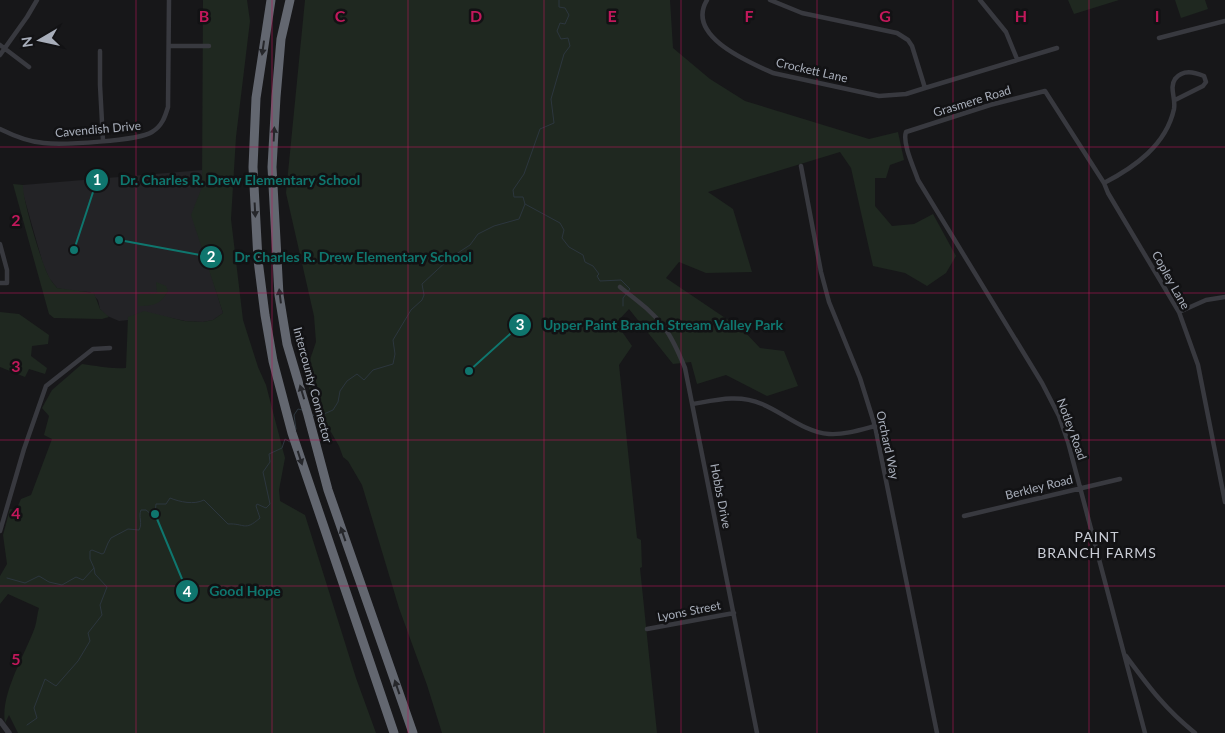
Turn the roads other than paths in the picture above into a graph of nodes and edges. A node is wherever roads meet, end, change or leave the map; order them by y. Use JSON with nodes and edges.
{"nodes":[{"id":1,"x":37,"y":0,"type":"edge"},
{"id":2,"x":168,"y":0,"type":"edge"},
{"id":3,"x":271,"y":0,"type":"edge"},
{"id":4,"x":290,"y":0,"type":"edge"},
{"id":5,"x":707,"y":0,"type":"edge"},
{"id":6,"x":770,"y":0,"type":"edge"},
{"id":7,"x":980,"y":0,"type":"edge"},
{"id":8,"x":1225,"y":21,"type":"edge"},
{"id":9,"x":1158,"y":38,"type":"dead end"},
{"id":10,"x":0,"y":45,"type":"edge"},
{"id":11,"x":168,"y":46,"type":"junction"},
{"id":12,"x":209,"y":46,"type":"dead end"},
{"id":13,"x":5,"y":48,"type":"junction"},
{"id":14,"x":1056,"y":48,"type":"dead end"},
{"id":15,"x":100,"y":51,"type":"dead end"},
{"id":16,"x":0,"y":55,"type":"edge"},
{"id":17,"x":1017,"y":59,"type":"junction"},
{"id":18,"x":30,"y":67,"type":"dead end"},
{"id":19,"x":925,"y":88,"type":"junction"},
{"id":20,"x":1045,"y":91,"type":"joint"},
{"id":21,"x":1175,"y":100,"type":"junction"},
{"id":22,"x":0,"y":129,"type":"edge"},
{"id":23,"x":906,"y":132,"type":"joint"},
{"id":24,"x":104,"y":141,"type":"junction"},
{"id":25,"x":801,"y":166,"type":"dead end"},
{"id":26,"x":1104,"y":184,"type":"junction"},
{"id":27,"x":0,"y":244,"type":"edge"},
{"id":28,"x":0,"y":265,"type":"edge"},
{"id":29,"x":6,"y":266,"type":"junction"},
{"id":30,"x":0,"y":283,"type":"edge"},
{"id":31,"x":620,"y":287,"type":"dead end"},
{"id":32,"x":1225,"y":297,"type":"edge"},
{"id":33,"x":1179,"y":312,"type":"junction"},
{"id":34,"x":110,"y":348,"type":"dead end"},
{"id":35,"x":693,"y":404,"type":"junction"},
{"id":36,"x":875,"y":426,"type":"junction"},
{"id":37,"x":1120,"y":478,"type":"dead end"},
{"id":38,"x":1081,"y":487,"type":"junction"},
{"id":39,"x":1225,"y":502,"type":"edge"},
{"id":40,"x":964,"y":516,"type":"dead end"},
{"id":41,"x":0,"y":531,"type":"edge"},
{"id":42,"x":734,"y":613,"type":"junction"},
{"id":43,"x":647,"y":629,"type":"dead end"},
{"id":44,"x":1124,"y":654,"type":"junction"},
{"id":45,"x":0,"y":721,"type":"edge"},
{"id":46,"x":9,"y":733,"type":"edge"},
{"id":47,"x":393,"y":733,"type":"edge"},
{"id":48,"x":412,"y":733,"type":"edge"},
{"id":49,"x":757,"y":733,"type":"edge"},
{"id":50,"x":937,"y":733,"type":"edge"},
{"id":51,"x":1145,"y":733,"type":"edge"},
{"id":52,"x":1195,"y":733,"type":"edge"}],
"edges":[{"from":1,"to":13,"type":"street"},
{"from":2,"to":11,"type":"street","name":"Cavendish Drive"},
{"from":3,"to":47,"type":"highway","one_way":true},
{"from":48,"to":4,"type":"highway","name":"Intercounty Connector","one_way":true},
{"from":5,"to":19,"type":"street","name":"Crockett Lane"},
{"from":6,"to":19,"type":"street"},
{"from":7,"to":17,"type":"street"},
{"from":8,"to":9,"type":"street"},
{"from":10,"to":13,"type":"street"},
{"from":11,"to":12,"type":"street"},
{"from":11,"to":24,"type":"street","name":"Cavendish Drive"},
{"from":13,"to":16,"type":"street"},
{"from":13,"to":18,"type":"street"},
{"from":14,"to":17,"type":"street","name":"Crockett Lane"},
{"from":15,"to":24,"type":"street"},
{"from":17,"to":19,"type":"street","name":"Crockett Lane"},
{"from":20,"to":23,"type":"street","name":"Grasmere Road"},
{"from":20,"to":26,"type":"street","name":"Copley Lane"},
{"from":21,"to":21,"type":"street"},
{"from":21,"to":26,"type":"street"},
{"from":22,"to":24,"type":"street","name":"Cavendish Drive"},
{"from":23,"to":38,"type":"street","name":"Notley Road"},
{"from":25,"to":36,"type":"street","name":"Orchard Way"},
{"from":26,"to":33,"type":"street","name":"Copley Lane"},
{"from":27,"to":29,"type":"street"},
{"from":28,"to":29,"type":"street"},
{"from":29,"to":30,"type":"street"},
{"from":31,"to":35,"type":"street","name":"Hobbs Drive"},
{"from":32,"to":33,"type":"street"},
{"from":33,"to":39,"type":"street","name":"Copley Lane"},
{"from":34,"to":41,"type":"street"},
{"from":35,"to":36,"type":"street"},
{"from":35,"to":42,"type":"street","name":"Hobbs Drive"},
{"from":36,"to":50,"type":"street","name":"Orchard Way"},
{"from":37,"to":38,"type":"street","name":"Berkley Road"},
{"from":38,"to":40,"type":"street","name":"Berkley Road"},
{"from":38,"to":44,"type":"street","name":"Notley Road"},
{"from":42,"to":43,"type":"street","name":"Lyons Street"},
{"from":42,"to":49,"type":"street","name":"Hobbs Drive"},
{"from":44,"to":51,"type":"street","name":"Notley Road"},
{"from":44,"to":52,"type":"street"},
{"from":45,"to":46,"type":"street"}]}
